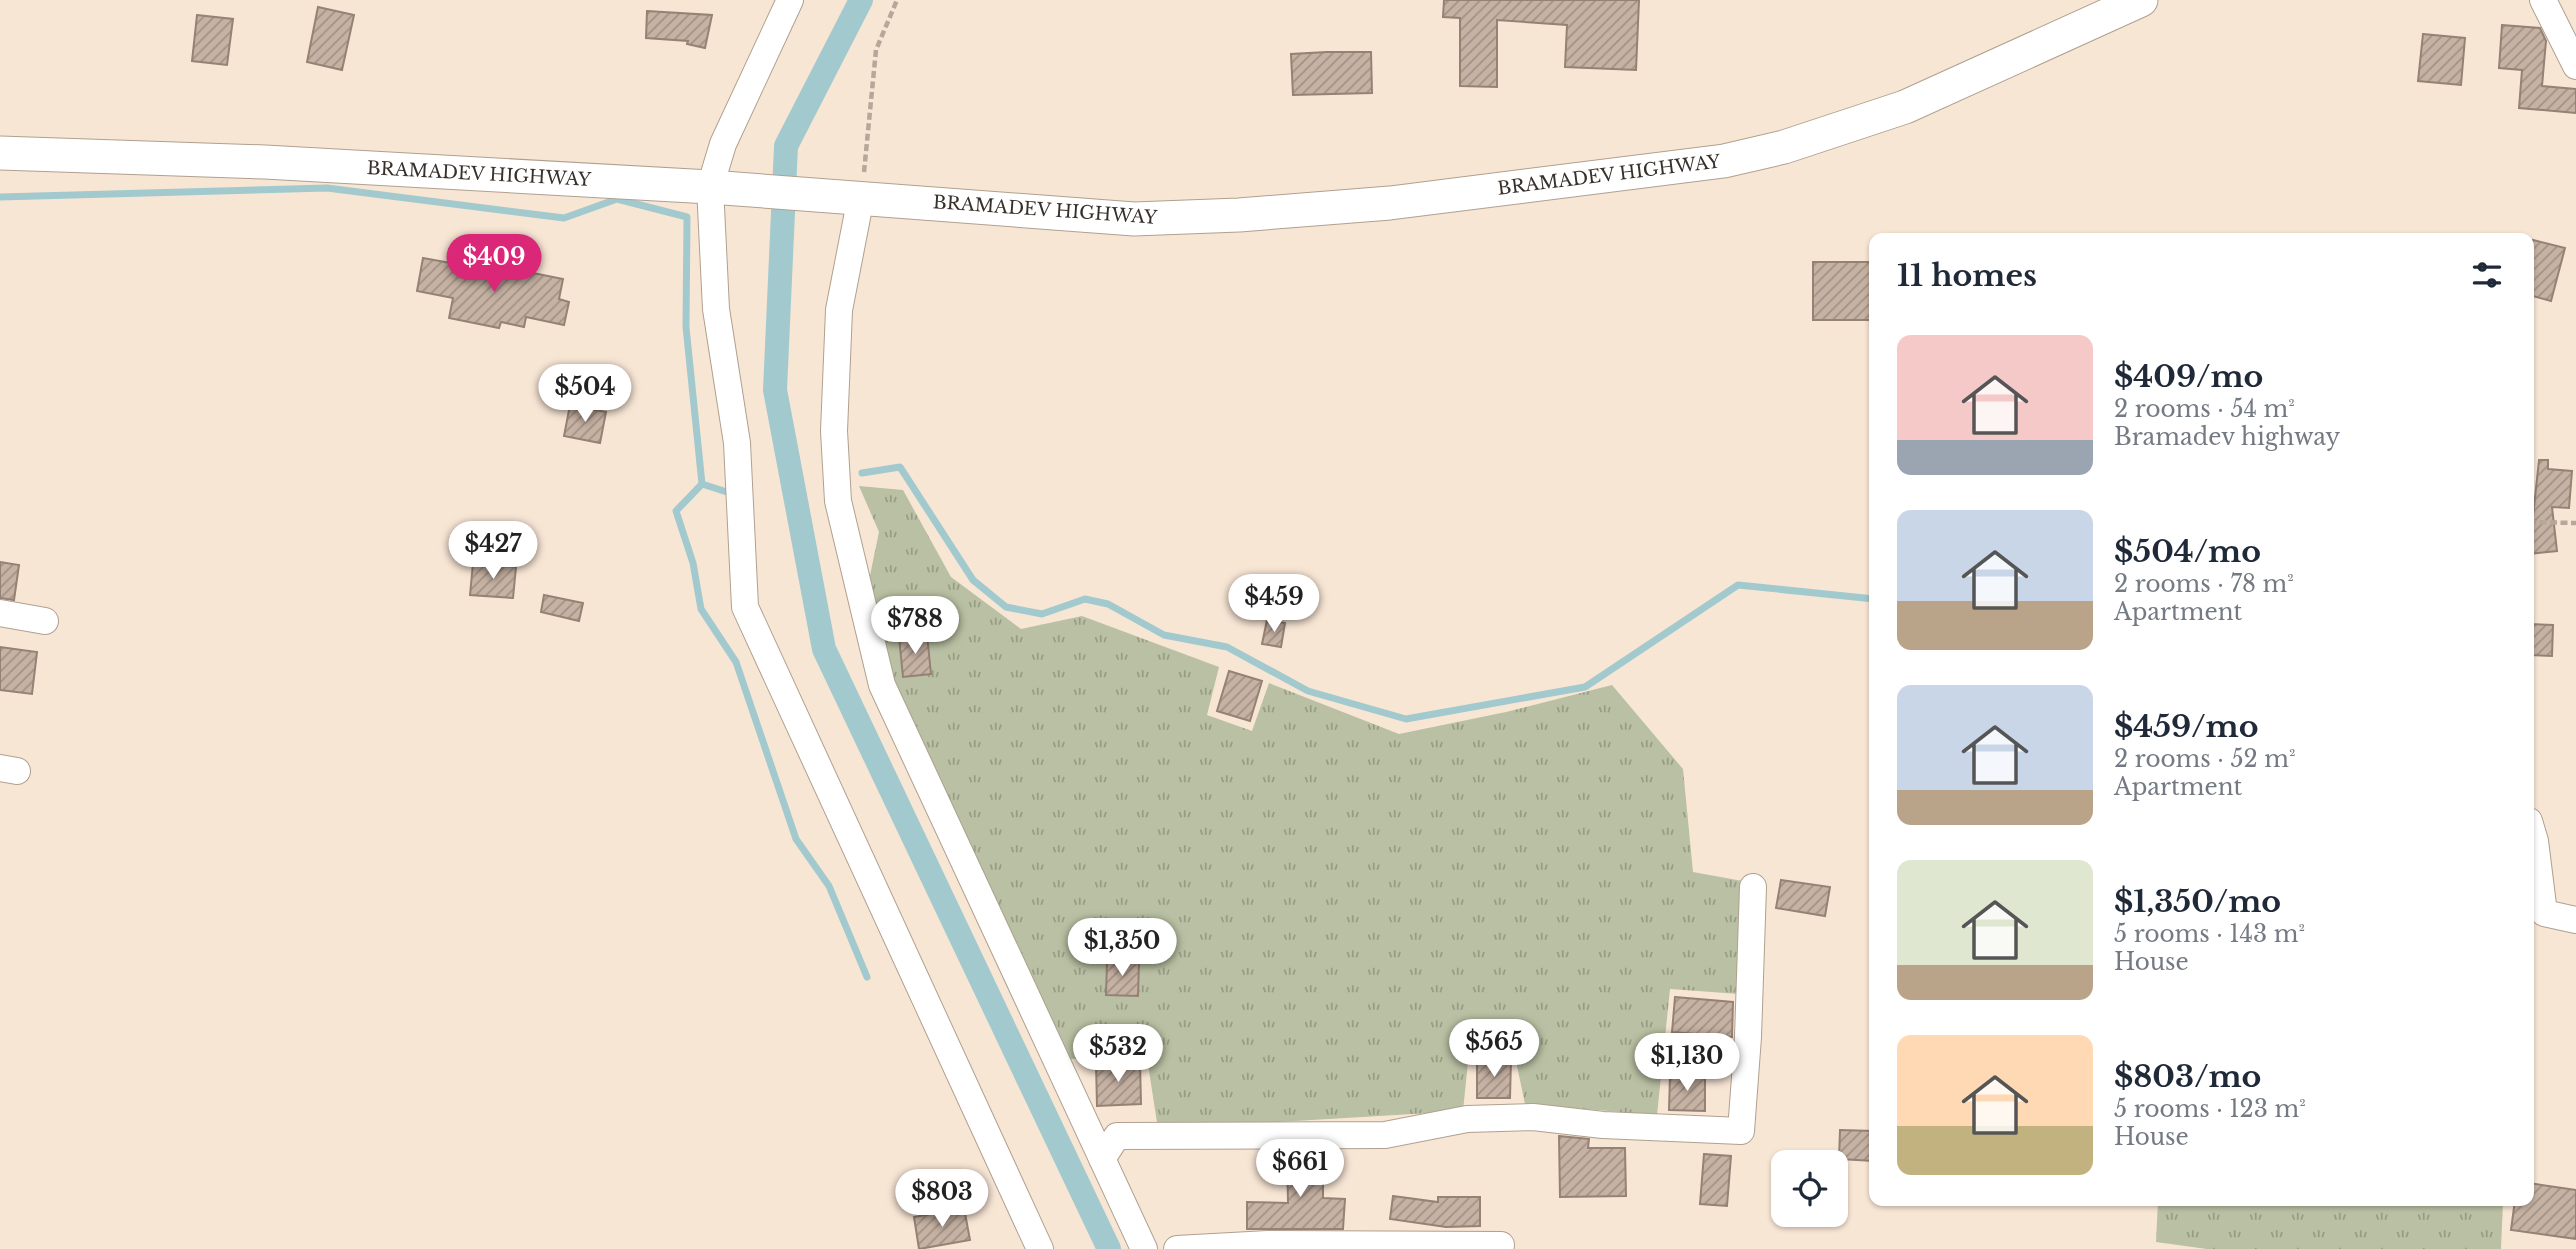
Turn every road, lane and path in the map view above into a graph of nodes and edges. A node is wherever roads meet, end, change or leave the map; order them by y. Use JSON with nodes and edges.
{"nodes":[{"id":1,"x":790,"y":0,"type":"edge"},
{"id":2,"x":897,"y":0,"type":"edge"},
{"id":3,"x":2141,"y":0,"type":"edge"},
{"id":4,"x":2543,"y":0,"type":"edge"},
{"id":5,"x":2576,"y":66,"type":"edge"},
{"id":6,"x":0,"y":153,"type":"edge"},
{"id":7,"x":715,"y":188,"type":"junction"},
{"id":8,"x":855,"y":197,"type":"junction"},
{"id":9,"x":2534,"y":522,"type":"edge"},
{"id":10,"x":2576,"y":523,"type":"edge"},
{"id":11,"x":0,"y":613,"type":"edge"},
{"id":12,"x":45,"y":621,"type":"dead end"},
{"id":13,"x":2534,"y":838,"type":"edge"},
{"id":14,"x":1752,"y":887,"type":"dead end"},
{"id":15,"x":2536,"y":910,"type":"edge"},
{"id":16,"x":2576,"y":920,"type":"edge"},
{"id":17,"x":1102,"y":1158,"type":"junction"},
{"id":18,"x":1502,"y":1245,"type":"dead end"},
{"id":19,"x":1040,"y":1249,"type":"edge"},
{"id":20,"x":1144,"y":1249,"type":"edge"},
{"id":21,"x":1177,"y":1249,"type":"edge"}],
"edges":[{"from":1,"to":7,"type":"street"},
{"from":2,"to":8,"type":"path"},
{"from":3,"to":8,"type":"street","name":"BRAMADEV HIGHWAY"},
{"from":4,"to":5,"type":"street"},
{"from":6,"to":7,"type":"street","name":"BRAMADEV HIGHWAY"},
{"from":7,"to":8,"type":"street","name":"BRAMADEV HIGHWAY"},
{"from":7,"to":19,"type":"street"},
{"from":8,"to":17,"type":"street"},
{"from":9,"to":10,"type":"path"},
{"from":11,"to":12,"type":"street"},
{"from":13,"to":15,"type":"street"},
{"from":14,"to":17,"type":"street"},
{"from":15,"to":16,"type":"street"},
{"from":17,"to":20,"type":"street"},
{"from":18,"to":21,"type":"street"}]}
